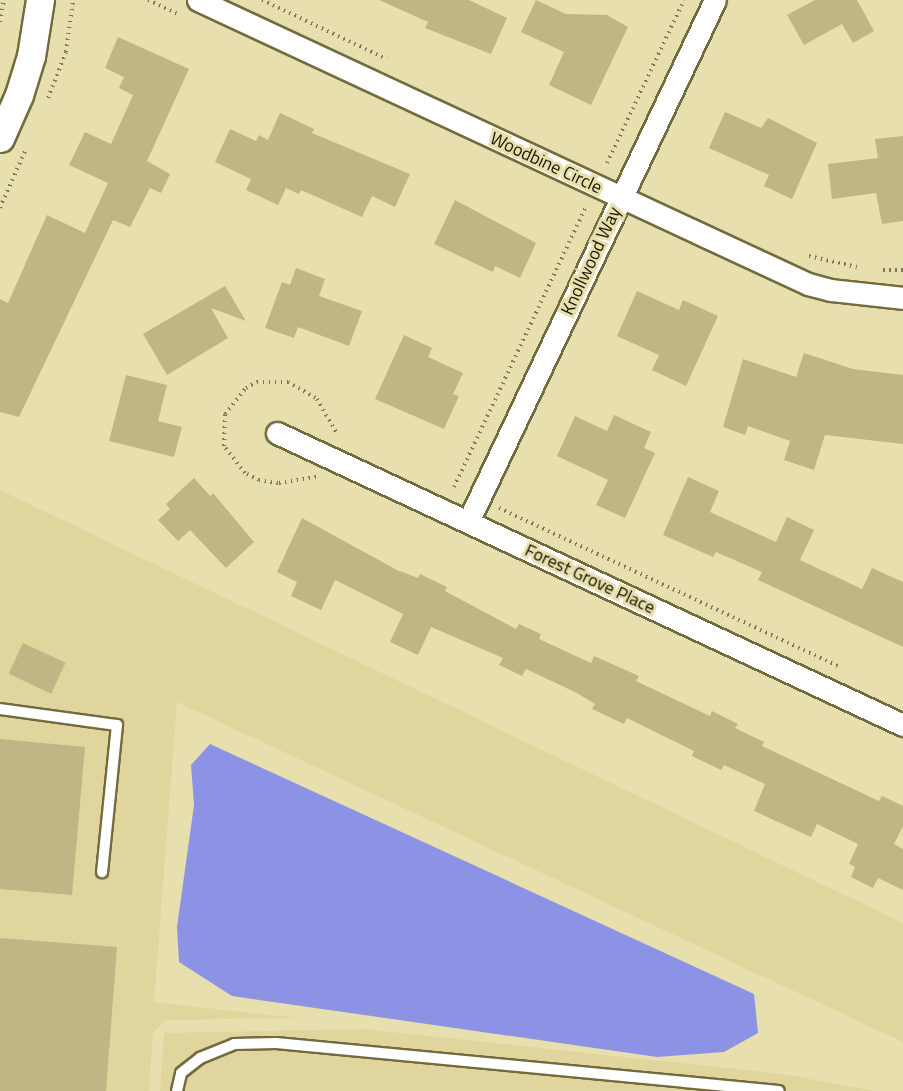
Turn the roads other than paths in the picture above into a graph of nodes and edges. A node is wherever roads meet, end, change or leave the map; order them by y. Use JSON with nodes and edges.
{"nodes":[{"id":1,"x":40,"y":0,"type":"edge"},
{"id":2,"x":198,"y":0,"type":"edge"},
{"id":3,"x":715,"y":0,"type":"edge"},
{"id":4,"x":0,"y":138,"type":"edge"},
{"id":5,"x":620,"y":198,"type":"junction"},
{"id":6,"x":903,"y":298,"type":"edge"},
{"id":7,"x":277,"y":433,"type":"dead end"},
{"id":8,"x":468,"y":522,"type":"junction"},
{"id":9,"x":0,"y":709,"type":"edge"},
{"id":10,"x":903,"y":725,"type":"edge"},
{"id":11,"x":102,"y":872,"type":"dead end"},
{"id":12,"x":177,"y":1091,"type":"edge"},
{"id":13,"x":779,"y":1091,"type":"edge"}],
"edges":[{"from":1,"to":4,"type":"street"},
{"from":2,"to":5,"type":"street","name":"Woodbine Circle"},
{"from":3,"to":5,"type":"street","name":"Knollwood Way"},
{"from":5,"to":6,"type":"street","name":"Woodbine Circle"},
{"from":5,"to":8,"type":"street","name":"Knollwood Way"},
{"from":7,"to":8,"type":"street","name":"Forest Grove Place"},
{"from":8,"to":10,"type":"street","name":"Forest Grove Place"},
{"from":9,"to":11,"type":"lane"},
{"from":12,"to":13,"type":"lane"}]}
